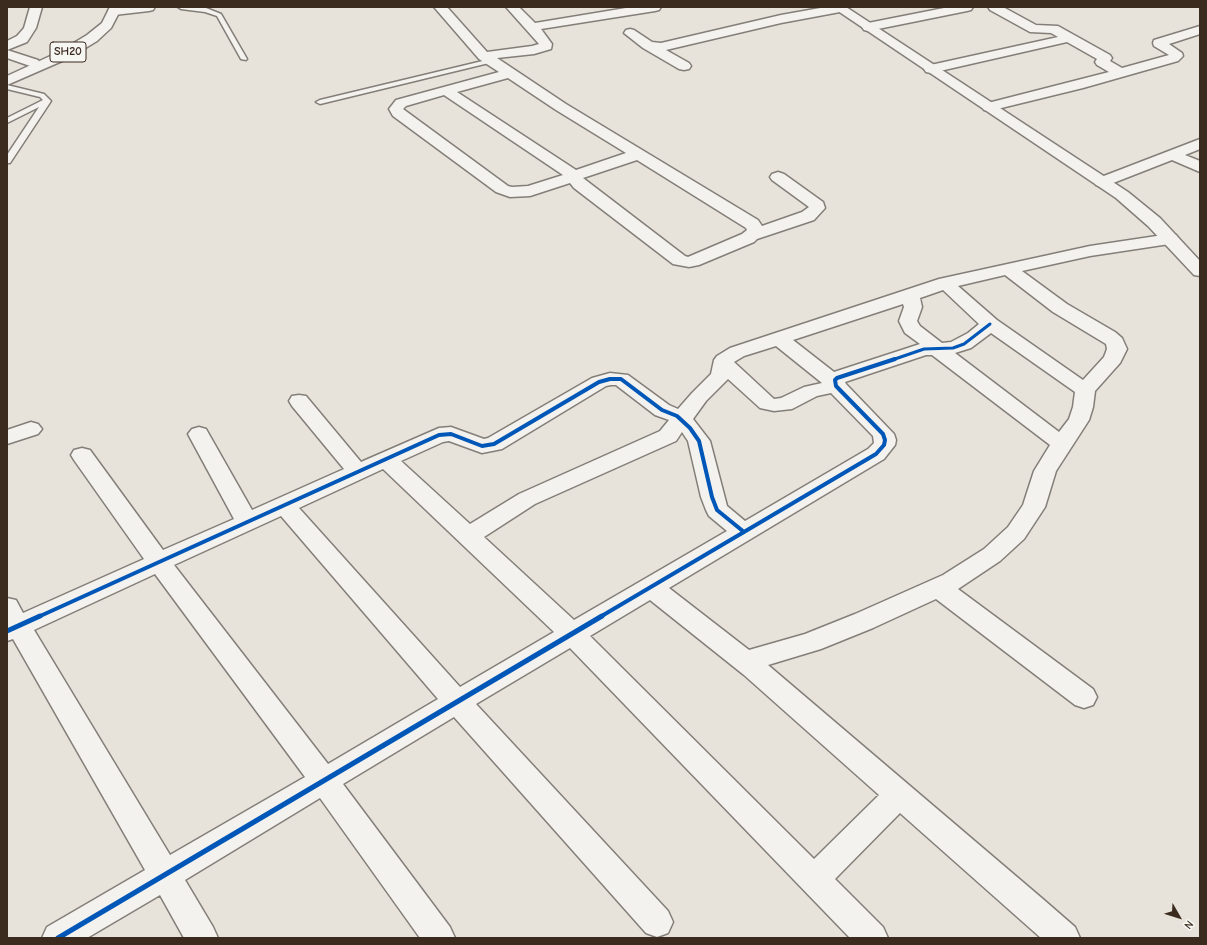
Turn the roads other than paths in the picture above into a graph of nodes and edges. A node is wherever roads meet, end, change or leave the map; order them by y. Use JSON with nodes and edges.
{"nodes":[{"id":1,"x":36,"y":7,"type":"edge"},
{"id":2,"x":148,"y":7,"type":"edge"},
{"id":3,"x":181,"y":7,"type":"edge"},
{"id":4,"x":440,"y":7,"type":"edge"},
{"id":5,"x":512,"y":7,"type":"edge"},
{"id":6,"x":655,"y":7,"type":"edge"},
{"id":7,"x":967,"y":7,"type":"edge"},
{"id":8,"x":994,"y":7,"type":"edge"},
{"id":9,"x":839,"y":8,"type":"edge"},
{"id":10,"x":115,"y":9,"type":"edge"},
{"id":11,"x":633,"y":9,"type":"edge"},
{"id":12,"x":937,"y":9,"type":"edge"},
{"id":13,"x":94,"y":21,"type":"dead end"},
{"id":14,"x":532,"y":27,"type":"junction"},
{"id":15,"x":868,"y":27,"type":"junction"},
{"id":16,"x":1200,"y":30,"type":"edge"},
{"id":17,"x":630,"y":33,"type":"dead end"},
{"id":18,"x":1069,"y":38,"type":"junction"},
{"id":19,"x":7,"y":46,"type":"edge"},
{"id":20,"x":651,"y":46,"type":"junction"},
{"id":21,"x":7,"y":54,"type":"edge"},
{"id":22,"x":244,"y":59,"type":"dead end"},
{"id":23,"x":488,"y":59,"type":"junction"},
{"id":24,"x":33,"y":63,"type":"junction"},
{"id":25,"x":684,"y":66,"type":"dead end"},
{"id":26,"x":931,"y":69,"type":"junction"},
{"id":27,"x":509,"y":73,"type":"junction"},
{"id":28,"x":1120,"y":73,"type":"junction"},
{"id":29,"x":7,"y":75,"type":"edge"},
{"id":30,"x":7,"y":81,"type":"edge"},
{"id":31,"x":7,"y":87,"type":"edge"},
{"id":32,"x":447,"y":90,"type":"junction"},
{"id":33,"x":47,"y":101,"type":"junction"},
{"id":34,"x":320,"y":102,"type":"dead end"},
{"id":35,"x":989,"y":107,"type":"junction"},
{"id":36,"x":7,"y":121,"type":"edge"},
{"id":37,"x":1200,"y":144,"type":"edge"},
{"id":38,"x":639,"y":154,"type":"junction"},
{"id":39,"x":1172,"y":155,"type":"junction"},
{"id":40,"x":7,"y":162,"type":"edge"},
{"id":41,"x":1200,"y":167,"type":"edge"},
{"id":42,"x":778,"y":177,"type":"dead end"},
{"id":43,"x":573,"y":178,"type":"junction"},
{"id":44,"x":1102,"y":182,"type":"junction"},
{"id":45,"x":752,"y":235,"type":"junction"},
{"id":46,"x":1170,"y":239,"type":"junction"},
{"id":47,"x":1008,"y":269,"type":"junction"},
{"id":48,"x":1200,"y":271,"type":"edge"},
{"id":49,"x":945,"y":284,"type":"junction"},
{"id":50,"x":910,"y":295,"type":"junction"},
{"id":51,"x":990,"y":324,"type":"junction"},
{"id":52,"x":778,"y":338,"type":"junction"},
{"id":53,"x":938,"y":349,"type":"junction"},
{"id":54,"x":723,"y":363,"type":"junction"},
{"id":55,"x":835,"y":385,"type":"junction"},
{"id":56,"x":1084,"y":390,"type":"junction"},
{"id":57,"x":299,"y":401,"type":"dead end"},
{"id":58,"x":682,"y":420,"type":"junction"},
{"id":59,"x":32,"y":429,"type":"dead end"},
{"id":60,"x":199,"y":434,"type":"dead end"},
{"id":61,"x":7,"y":437,"type":"edge"},
{"id":62,"x":1062,"y":444,"type":"junction"},
{"id":63,"x":82,"y":455,"type":"dead end"},
{"id":64,"x":386,"y":459,"type":"junction"},
{"id":65,"x":358,"y":472,"type":"junction"},
{"id":66,"x":284,"y":505,"type":"junction"},
{"id":67,"x":247,"y":522,"type":"junction"},
{"id":68,"x":744,"y":532,"type":"junction"},
{"id":69,"x":468,"y":536,"type":"junction"},
{"id":70,"x":159,"y":562,"type":"junction"},
{"id":71,"x":938,"y":587,"type":"junction"},
{"id":72,"x":651,"y":588,"type":"junction"},
{"id":73,"x":11,"y":621,"type":"edge"},
{"id":74,"x":572,"y":634,"type":"junction"},
{"id":75,"x":745,"y":662,"type":"junction"},
{"id":76,"x":1084,"y":697,"type":"dead end"},
{"id":77,"x":457,"y":702,"type":"junction"},
{"id":78,"x":324,"y":781,"type":"junction"},
{"id":79,"x":898,"y":795,"type":"junction"},
{"id":80,"x":165,"y":875,"type":"junction"},
{"id":81,"x":815,"y":879,"type":"junction"},
{"id":82,"x":657,"y":922,"type":"dead end"},
{"id":83,"x":58,"y":938,"type":"edge"},
{"id":84,"x":202,"y":938,"type":"edge"},
{"id":85,"x":439,"y":938,"type":"edge"},
{"id":86,"x":872,"y":938,"type":"edge"},
{"id":87,"x":1064,"y":938,"type":"edge"}],
"edges":[{"from":1,"to":19,"type":"street"},
{"from":2,"to":10,"type":"street"},
{"from":3,"to":22,"type":"lane"},
{"from":4,"to":23,"type":"street"},
{"from":5,"to":14,"type":"street"},
{"from":6,"to":11,"type":"street"},
{"from":7,"to":12,"type":"street"},
{"from":8,"to":18,"type":"street"},
{"from":9,"to":15,"type":"street"},
{"from":9,"to":20,"type":"street"},
{"from":10,"to":30,"type":"street","number":"SH20"},
{"from":11,"to":14,"type":"street"},
{"from":12,"to":15,"type":"street"},
{"from":13,"to":24,"type":"street","number":"SH20"},
{"from":14,"to":23,"type":"street"},
{"from":15,"to":26,"type":"street"},
{"from":16,"to":28,"type":"street"},
{"from":17,"to":20,"type":"street"},
{"from":18,"to":26,"type":"street"},
{"from":18,"to":28,"type":"street"},
{"from":20,"to":25,"type":"street"},
{"from":21,"to":24,"type":"street"},
{"from":23,"to":27,"type":"street"},
{"from":23,"to":34,"type":"lane"},
{"from":24,"to":29,"type":"street","number":"SH20"},
{"from":26,"to":35,"type":"street"},
{"from":27,"to":32,"type":"street"},
{"from":27,"to":38,"type":"street"},
{"from":28,"to":35,"type":"street"},
{"from":31,"to":33,"type":"lane"},
{"from":32,"to":43,"type":"street"},
{"from":32,"to":43,"type":"street"},
{"from":33,"to":36,"type":"lane"},
{"from":33,"to":40,"type":"lane"},
{"from":35,"to":44,"type":"street"},
{"from":37,"to":39,"type":"street"},
{"from":38,"to":43,"type":"street"},
{"from":38,"to":45,"type":"street"},
{"from":39,"to":41,"type":"street"},
{"from":39,"to":44,"type":"street"},
{"from":42,"to":45,"type":"street"},
{"from":43,"to":45,"type":"street"},
{"from":44,"to":46,"type":"street"},
{"from":46,"to":47,"type":"street"},
{"from":46,"to":48,"type":"street"},
{"from":47,"to":49,"type":"street"},
{"from":47,"to":56,"type":"street"},
{"from":49,"to":50,"type":"street"},
{"from":49,"to":51,"type":"street"},
{"from":50,"to":52,"type":"street"},
{"from":50,"to":53,"type":"street"},
{"from":51,"to":53,"type":"street"},
{"from":51,"to":56,"type":"street"},
{"from":52,"to":54,"type":"street"},
{"from":52,"to":55,"type":"street"},
{"from":53,"to":55,"type":"street"},
{"from":53,"to":62,"type":"street"},
{"from":54,"to":55,"type":"street"},
{"from":54,"to":58,"type":"street"},
{"from":55,"to":68,"type":"street"},
{"from":56,"to":62,"type":"street"},
{"from":57,"to":65,"type":"street"},
{"from":58,"to":64,"type":"street"},
{"from":58,"to":68,"type":"street"},
{"from":58,"to":69,"type":"street"},
{"from":59,"to":61,"type":"street"},
{"from":60,"to":67,"type":"street"},
{"from":62,"to":71,"type":"street"},
{"from":63,"to":70,"type":"street"},
{"from":64,"to":65,"type":"street"},
{"from":64,"to":69,"type":"street"},
{"from":65,"to":66,"type":"street"},
{"from":66,"to":67,"type":"street"},
{"from":66,"to":77,"type":"street"},
{"from":67,"to":70,"type":"street"},
{"from":68,"to":72,"type":"street"},
{"from":69,"to":74,"type":"street"},
{"from":70,"to":73,"type":"street"},
{"from":70,"to":78,"type":"street"},
{"from":71,"to":75,"type":"street"},
{"from":71,"to":76,"type":"street"},
{"from":72,"to":74,"type":"street"},
{"from":72,"to":75,"type":"street"},
{"from":73,"to":80,"type":"street"},
{"from":74,"to":77,"type":"street"},
{"from":74,"to":81,"type":"street"},
{"from":75,"to":79,"type":"street"},
{"from":77,"to":78,"type":"street"},
{"from":77,"to":82,"type":"street"},
{"from":78,"to":80,"type":"street"},
{"from":78,"to":85,"type":"street"},
{"from":79,"to":81,"type":"street"},
{"from":79,"to":87,"type":"street"},
{"from":80,"to":83,"type":"street"},
{"from":80,"to":84,"type":"street"},
{"from":81,"to":86,"type":"street"}]}
